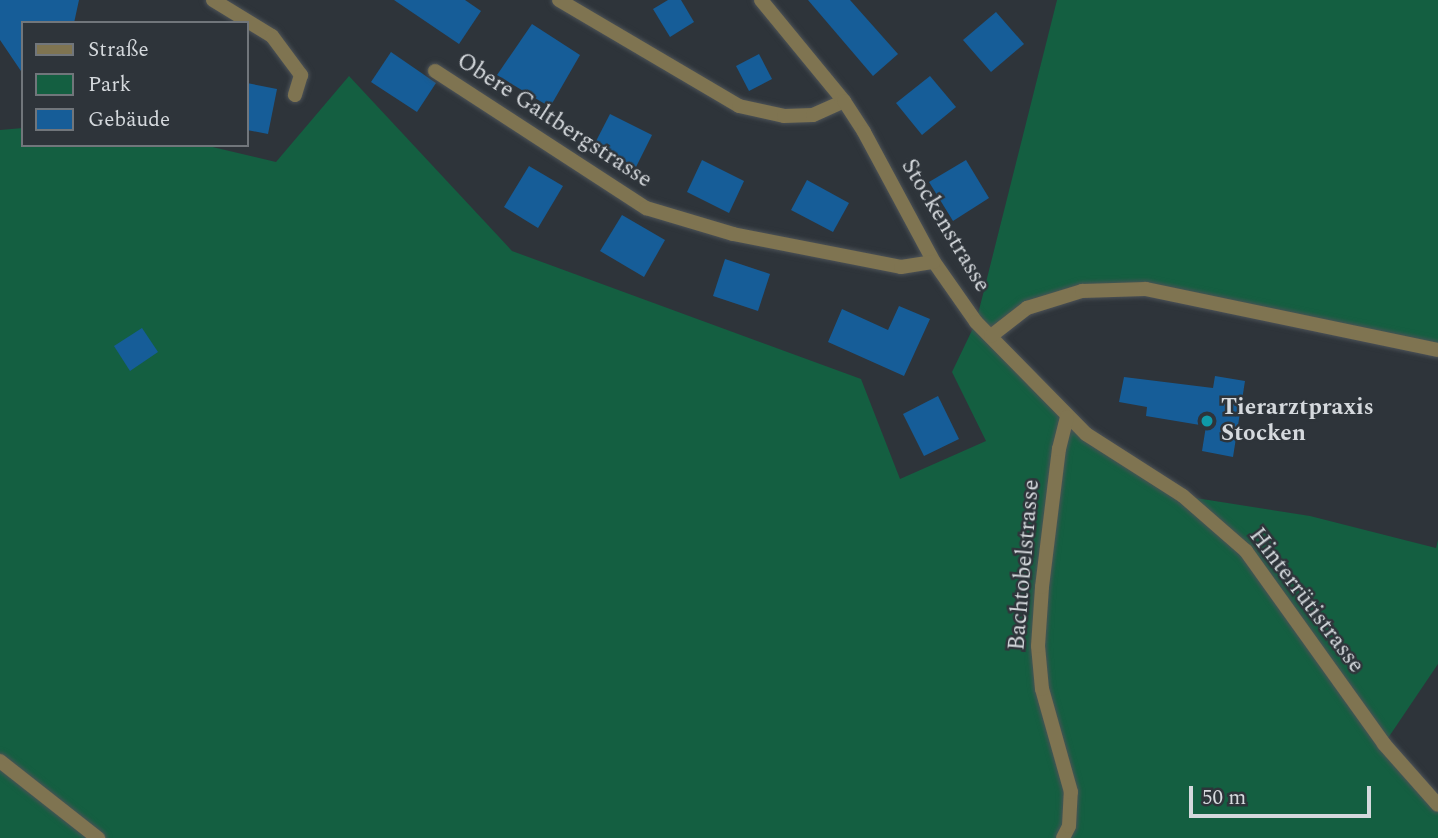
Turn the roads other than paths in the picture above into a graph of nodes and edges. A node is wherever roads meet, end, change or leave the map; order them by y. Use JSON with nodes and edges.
{"nodes":[{"id":1,"x":213,"y":0,"type":"edge"},
{"id":2,"x":559,"y":0,"type":"edge"},
{"id":3,"x":761,"y":0,"type":"edge"},
{"id":4,"x":247,"y":21,"type":"edge"},
{"id":5,"x":248,"y":21,"type":"edge"},
{"id":6,"x":435,"y":71,"type":"dead end"},
{"id":7,"x":295,"y":95,"type":"dead end"},
{"id":8,"x":844,"y":101,"type":"junction"},
{"id":9,"x":934,"y":261,"type":"junction"},
{"id":10,"x":991,"y":336,"type":"junction"},
{"id":11,"x":1438,"y":350,"type":"edge"},
{"id":12,"x":1067,"y":417,"type":"junction"},
{"id":13,"x":0,"y":761,"type":"edge"},
{"id":14,"x":1438,"y":805,"type":"edge"},
{"id":15,"x":98,"y":838,"type":"edge"},
{"id":16,"x":1063,"y":838,"type":"edge"}],
"edges":[{"from":1,"to":4,"type":"street"},
{"from":2,"to":8,"type":"street"},
{"from":3,"to":8,"type":"street","name":"Stockenstrasse"},
{"from":5,"to":7,"type":"street"},
{"from":6,"to":9,"type":"street","name":"Obere Galtbergstrasse"},
{"from":8,"to":9,"type":"street","name":"Stockenstrasse"},
{"from":9,"to":10,"type":"street","name":"Stockenstrasse"},
{"from":10,"to":11,"type":"street"},
{"from":10,"to":12,"type":"street","name":"Hinterrütistrasse"},
{"from":12,"to":14,"type":"street","name":"Hinterrütistrasse"},
{"from":12,"to":16,"type":"street","name":"Bachtobelstrasse"},
{"from":13,"to":15,"type":"street"}]}
